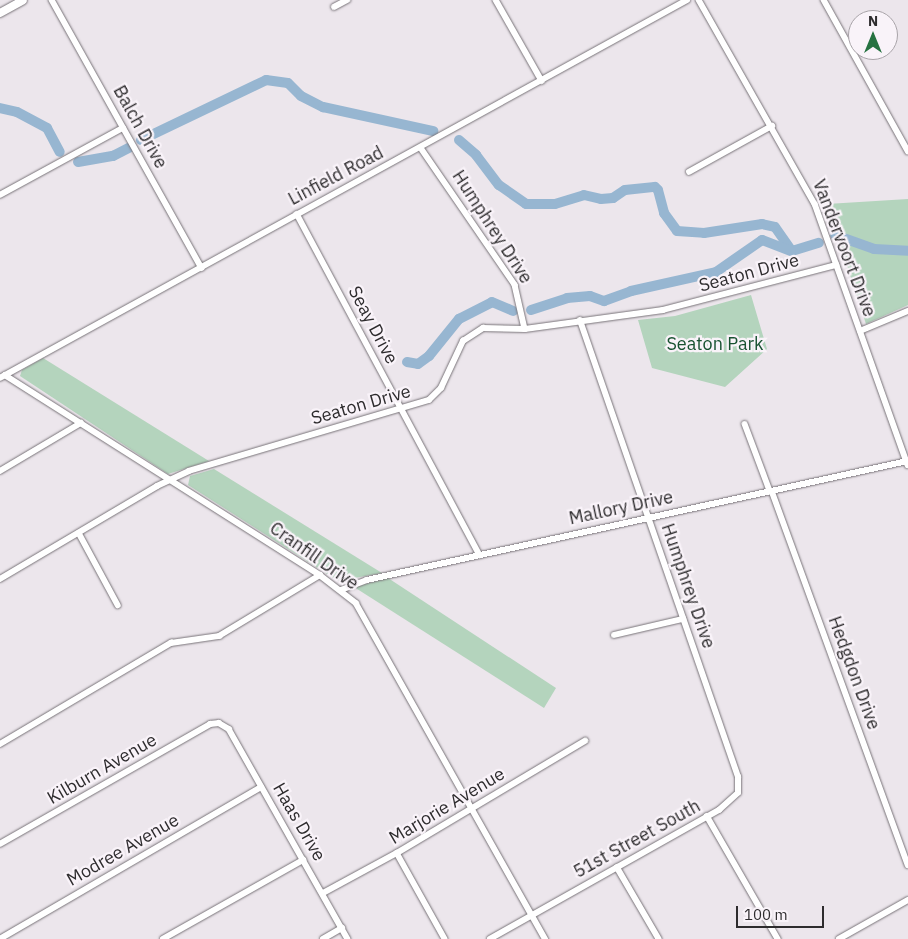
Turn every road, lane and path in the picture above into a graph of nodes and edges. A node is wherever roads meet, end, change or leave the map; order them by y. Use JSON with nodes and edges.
{"nodes":[{"id":1,"x":23,"y":0,"type":"edge"},
{"id":2,"x":52,"y":0,"type":"edge"},
{"id":3,"x":347,"y":0,"type":"edge"},
{"id":4,"x":496,"y":0,"type":"edge"},
{"id":5,"x":686,"y":0,"type":"edge"},
{"id":6,"x":699,"y":0,"type":"edge"},
{"id":7,"x":824,"y":0,"type":"edge"},
{"id":8,"x":334,"y":8,"type":"dead end"},
{"id":9,"x":0,"y":14,"type":"edge"},
{"id":10,"x":542,"y":81,"type":"junction"},
{"id":11,"x":772,"y":126,"type":"junction"},
{"id":12,"x":122,"y":128,"type":"junction"},
{"id":13,"x":420,"y":148,"type":"junction"},
{"id":14,"x":908,"y":151,"type":"edge"},
{"id":15,"x":689,"y":172,"type":"dead end"},
{"id":16,"x":0,"y":195,"type":"edge"},
{"id":17,"x":297,"y":214,"type":"junction"},
{"id":18,"x":836,"y":265,"type":"junction"},
{"id":19,"x":202,"y":268,"type":"junction"},
{"id":20,"x":908,"y":311,"type":"edge"},
{"id":21,"x":580,"y":321,"type":"junction"},
{"id":22,"x":525,"y":329,"type":"junction"},
{"id":23,"x":860,"y":331,"type":"junction"},
{"id":24,"x":3,"y":376,"type":"edge"},
{"id":25,"x":400,"y":408,"type":"junction"},
{"id":26,"x":81,"y":423,"type":"junction"},
{"id":27,"x":746,"y":424,"type":"dead end"},
{"id":28,"x":908,"y":463,"type":"edge"},
{"id":29,"x":0,"y":470,"type":"edge"},
{"id":30,"x":171,"y":479,"type":"junction"},
{"id":31,"x":771,"y":491,"type":"junction"},
{"id":32,"x":648,"y":517,"type":"junction"},
{"id":33,"x":79,"y":533,"type":"junction"},
{"id":34,"x":480,"y":555,"type":"junction"},
{"id":35,"x":320,"y":576,"type":"junction"},
{"id":36,"x":0,"y":579,"type":"edge"},
{"id":37,"x":341,"y":590,"type":"junction"},
{"id":38,"x":118,"y":605,"type":"dead end"},
{"id":39,"x":683,"y":619,"type":"junction"},
{"id":40,"x":614,"y":636,"type":"dead end"},
{"id":41,"x":220,"y":723,"type":"joint"},
{"id":42,"x":585,"y":741,"type":"dead end"},
{"id":43,"x":0,"y":744,"type":"edge"},
{"id":44,"x":738,"y":777,"type":"joint"},
{"id":45,"x":262,"y":788,"type":"junction"},
{"id":46,"x":471,"y":809,"type":"junction"},
{"id":47,"x":707,"y":816,"type":"junction"},
{"id":48,"x":0,"y":844,"type":"edge"},
{"id":49,"x":398,"y":854,"type":"junction"},
{"id":50,"x":303,"y":860,"type":"junction"},
{"id":51,"x":908,"y":865,"type":"edge"},
{"id":52,"x":617,"y":867,"type":"junction"},
{"id":53,"x":323,"y":893,"type":"junction"},
{"id":54,"x":908,"y":900,"type":"edge"},
{"id":55,"x":532,"y":915,"type":"junction"},
{"id":56,"x":342,"y":928,"type":"junction"},
{"id":57,"x":0,"y":939,"type":"edge"},
{"id":58,"x":164,"y":939,"type":"edge"},
{"id":59,"x":323,"y":939,"type":"edge"},
{"id":60,"x":348,"y":939,"type":"edge"},
{"id":61,"x":445,"y":939,"type":"edge"},
{"id":62,"x":490,"y":939,"type":"edge"},
{"id":63,"x":545,"y":939,"type":"edge"},
{"id":64,"x":659,"y":939,"type":"edge"},
{"id":65,"x":778,"y":939,"type":"edge"},
{"id":66,"x":839,"y":939,"type":"edge"}],
"edges":[{"from":1,"to":9,"type":"street"},
{"from":2,"to":12,"type":"street","name":"Balch Drive"},
{"from":3,"to":8,"type":"street"},
{"from":4,"to":10,"type":"street"},
{"from":5,"to":10,"type":"street","name":"Linfield Road"},
{"from":6,"to":11,"type":"street","name":"Vandervoort Drive"},
{"from":7,"to":14,"type":"street"},
{"from":10,"to":13,"type":"street","name":"Linfield Road"},
{"from":11,"to":15,"type":"street"},
{"from":11,"to":18,"type":"street","name":"Vandervoort Drive"},
{"from":12,"to":16,"type":"street"},
{"from":12,"to":19,"type":"street","name":"Balch Drive"},
{"from":13,"to":17,"type":"street","name":"Linfield Road"},
{"from":13,"to":22,"type":"street","name":"Humphrey Drive"},
{"from":17,"to":19,"type":"street","name":"Linfield Road"},
{"from":17,"to":25,"type":"street","name":"Seay Drive"},
{"from":18,"to":21,"type":"street","name":"Seaton Drive"},
{"from":18,"to":23,"type":"street","name":"Vandervoort Drive"},
{"from":19,"to":24,"type":"street","name":"Linfield Road"},
{"from":20,"to":23,"type":"street"},
{"from":21,"to":22,"type":"street","name":"Seaton Drive"},
{"from":21,"to":32,"type":"street","name":"Humphrey Drive"},
{"from":22,"to":25,"type":"street","name":"Seaton Drive"},
{"from":23,"to":28,"type":"street","name":"Vandervoort Drive"},
{"from":24,"to":26,"type":"street","name":"Cranfill Drive"},
{"from":25,"to":30,"type":"street","name":"Seaton Drive"},
{"from":25,"to":34,"type":"street","name":"Seay Drive"},
{"from":26,"to":29,"type":"street"},
{"from":26,"to":30,"type":"street","name":"Cranfill Drive"},
{"from":27,"to":31,"type":"street","name":"Hedgdon Drive"},
{"from":28,"to":31,"type":"street","name":"Mallory Drive"},
{"from":30,"to":33,"type":"street","name":"Seaton Drive"},
{"from":30,"to":35,"type":"street","name":"Cranfill Drive"},
{"from":31,"to":32,"type":"street","name":"Mallory Drive"},
{"from":31,"to":51,"type":"street","name":"Hedgdon Drive"},
{"from":32,"to":34,"type":"street","name":"Mallory Drive"},
{"from":32,"to":39,"type":"street","name":"Humphrey Drive"},
{"from":33,"to":36,"type":"street","name":"Seaton Drive"},
{"from":33,"to":38,"type":"street"},
{"from":34,"to":37,"type":"street","name":"Mallory Drive"},
{"from":35,"to":37,"type":"street","name":"Cranfill Drive"},
{"from":35,"to":43,"type":"street"},
{"from":37,"to":46,"type":"street","name":"Cranfill Drive"},
{"from":39,"to":40,"type":"street"},
{"from":39,"to":44,"type":"street","name":"Humphrey Drive"},
{"from":41,"to":45,"type":"street","name":"Haas Drive"},
{"from":41,"to":48,"type":"street","name":"Kilburn Avenue"},
{"from":42,"to":46,"type":"street","name":"Marjorie Avenue"},
{"from":44,"to":47,"type":"street","name":"51st Street South"},
{"from":45,"to":50,"type":"street","name":"Haas Drive"},
{"from":45,"to":57,"type":"street","name":"Modree Avenue"},
{"from":46,"to":49,"type":"street","name":"Marjorie Avenue"},
{"from":46,"to":55,"type":"street","name":"Cranfill Drive"},
{"from":47,"to":52,"type":"street","name":"51st Street South"},
{"from":47,"to":65,"type":"street"},
{"from":49,"to":53,"type":"street","name":"Marjorie Avenue"},
{"from":49,"to":61,"type":"street"},
{"from":50,"to":53,"type":"street","name":"Haas Drive"},
{"from":50,"to":58,"type":"street"},
{"from":52,"to":55,"type":"street","name":"51st Street South"},
{"from":52,"to":64,"type":"street"},
{"from":53,"to":56,"type":"street","name":"Haas Drive"},
{"from":54,"to":66,"type":"street"},
{"from":55,"to":62,"type":"street","name":"51st Street South"},
{"from":55,"to":63,"type":"street","name":"Cranfill Drive"},
{"from":56,"to":59,"type":"street"},
{"from":56,"to":60,"type":"street","name":"Haas Drive"}]}
